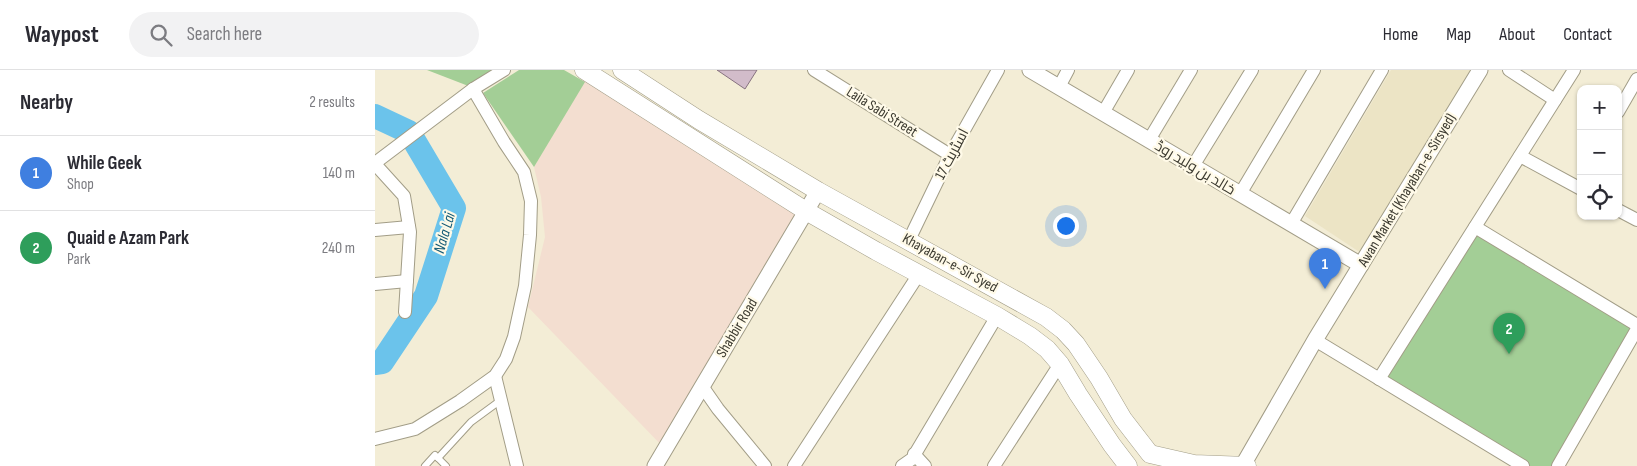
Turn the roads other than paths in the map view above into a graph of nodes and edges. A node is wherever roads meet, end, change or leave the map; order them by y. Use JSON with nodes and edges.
{"nodes":[{"id":1,"x":504,"y":70,"type":"edge"},
{"id":2,"x":584,"y":70,"type":"edge"},
{"id":3,"x":621,"y":70,"type":"edge"},
{"id":4,"x":814,"y":70,"type":"edge"},
{"id":5,"x":998,"y":70,"type":"edge"},
{"id":6,"x":1030,"y":70,"type":"edge"},
{"id":7,"x":1068,"y":70,"type":"edge"},
{"id":8,"x":1128,"y":70,"type":"edge"},
{"id":9,"x":1191,"y":70,"type":"edge"},
{"id":10,"x":1252,"y":70,"type":"edge"},
{"id":11,"x":1314,"y":70,"type":"edge"},
{"id":12,"x":1382,"y":70,"type":"edge"},
{"id":13,"x":1480,"y":70,"type":"edge"},
{"id":14,"x":1509,"y":70,"type":"edge"},
{"id":15,"x":1574,"y":70,"type":"edge"},
{"id":16,"x":1637,"y":79,"type":"edge"},
{"id":17,"x":610,"y":86,"type":"junction"},
{"id":18,"x":1059,"y":87,"type":"junction"},
{"id":19,"x":470,"y":91,"type":"junction"},
{"id":20,"x":1555,"y":100,"type":"junction"},
{"id":21,"x":1622,"y":105,"type":"edge"},
{"id":22,"x":1103,"y":113,"type":"junction"},
{"id":23,"x":1149,"y":140,"type":"junction"},
{"id":24,"x":950,"y":155,"type":"junction"},
{"id":25,"x":1520,"y":156,"type":"junction"},
{"id":26,"x":378,"y":161,"type":"edge"},
{"id":27,"x":1193,"y":166,"type":"junction"},
{"id":28,"x":1577,"y":184,"type":"edge"},
{"id":29,"x":818,"y":190,"type":"junction"},
{"id":30,"x":1240,"y":194,"type":"junction"},
{"id":31,"x":806,"y":211,"type":"junction"},
{"id":32,"x":1622,"y":211,"type":"edge"},
{"id":33,"x":1635,"y":216,"type":"edge"},
{"id":34,"x":1291,"y":224,"type":"junction"},
{"id":35,"x":409,"y":227,"type":"junction"},
{"id":36,"x":1475,"y":227,"type":"junction"},
{"id":37,"x":375,"y":230,"type":"edge"},
{"id":38,"x":909,"y":240,"type":"junction"},
{"id":39,"x":1361,"y":265,"type":"junction"},
{"id":40,"x":919,"y":274,"type":"junction"},
{"id":41,"x":407,"y":281,"type":"junction"},
{"id":42,"x":375,"y":284,"type":"edge"},
{"id":43,"x":405,"y":312,"type":"dead end"},
{"id":44,"x":997,"y":316,"type":"junction"},
{"id":45,"x":1637,"y":327,"type":"edge"},
{"id":46,"x":1315,"y":340,"type":"junction"},
{"id":47,"x":1060,"y":364,"type":"junction"},
{"id":48,"x":495,"y":376,"type":"junction"},
{"id":49,"x":1379,"y":378,"type":"junction"},
{"id":50,"x":702,"y":386,"type":"junction"},
{"id":51,"x":501,"y":400,"type":"junction"},
{"id":52,"x":375,"y":440,"type":"edge"},
{"id":53,"x":914,"y":454,"type":"junction"},
{"id":54,"x":438,"y":458,"type":"junction"},
{"id":55,"x":519,"y":465,"type":"edge"},
{"id":56,"x":1245,"y":465,"type":"edge"},
{"id":57,"x":425,"y":466,"type":"edge"},
{"id":58,"x":446,"y":466,"type":"edge"},
{"id":59,"x":655,"y":466,"type":"edge"},
{"id":60,"x":765,"y":466,"type":"edge"},
{"id":61,"x":794,"y":466,"type":"edge"},
{"id":62,"x":902,"y":466,"type":"edge"},
{"id":63,"x":925,"y":466,"type":"edge"},
{"id":64,"x":995,"y":466,"type":"edge"},
{"id":65,"x":1128,"y":466,"type":"edge"},
{"id":66,"x":1523,"y":466,"type":"edge"},
{"id":67,"x":1558,"y":466,"type":"edge"}],
"edges":[{"from":1,"to":19,"type":"street"},
{"from":2,"to":17,"type":"main road","name":"Khayaban-e-Sir Syed"},
{"from":3,"to":17,"type":"street"},
{"from":3,"to":29,"type":"main road","name":"Khayaban-e-Sir Syed"},
{"from":4,"to":24,"type":"street","name":"Laila Sabi Street"},
{"from":5,"to":24,"type":"street","name":"اسٹریٹ 17"},
{"from":6,"to":18,"type":"street","name":"خالد بن ولید روڈ"},
{"from":7,"to":18,"type":"street"},
{"from":8,"to":22,"type":"street"},
{"from":9,"to":23,"type":"street"},
{"from":10,"to":27,"type":"street"},
{"from":11,"to":30,"type":"street"},
{"from":12,"to":34,"type":"street"},
{"from":13,"to":39,"type":"street","name":"Awan Market (Khayaban-e-Sirsyed)"},
{"from":14,"to":20,"type":"street"},
{"from":15,"to":20,"type":"street"},
{"from":16,"to":21,"type":"street"},
{"from":17,"to":31,"type":"main road","name":"Khayaban-e-Sir Syed"},
{"from":18,"to":22,"type":"street","name":"خالد بن ولید روڈ"},
{"from":19,"to":26,"type":"street"},
{"from":19,"to":48,"type":"street"},
{"from":20,"to":25,"type":"street"},
{"from":22,"to":23,"type":"street","name":"خالد بن ولید روڈ"},
{"from":23,"to":27,"type":"street","name":"خالد بن ولید روڈ"},
{"from":24,"to":38,"type":"street","name":"اسٹریٹ 17"},
{"from":25,"to":28,"type":"street"},
{"from":25,"to":36,"type":"street"},
{"from":26,"to":35,"type":"street"},
{"from":27,"to":30,"type":"street","name":"خالد بن ولید روڈ"},
{"from":29,"to":31,"type":"street","name":"Shabbir Road"},
{"from":29,"to":38,"type":"main road","name":"Khayaban-e-Sir Syed"},
{"from":30,"to":34,"type":"street","name":"خالد بن ولید روڈ"},
{"from":31,"to":40,"type":"main road","name":"Khayaban-e-Sir Syed"},
{"from":31,"to":50,"type":"street","name":"Shabbir Road"},
{"from":32,"to":33,"type":"street"},
{"from":34,"to":39,"type":"street","name":"خالد بن ولید روڈ"},
{"from":35,"to":37,"type":"street"},
{"from":35,"to":41,"type":"street"},
{"from":36,"to":45,"type":"street"},
{"from":36,"to":49,"type":"street"},
{"from":38,"to":56,"type":"main road","name":"Khayaban-e-Sir Syed"},
{"from":39,"to":46,"type":"street","name":"Awan Market (Khayaban-e-Sirsyed)"},
{"from":40,"to":44,"type":"main road","name":"Khayaban-e-Sir Syed"},
{"from":40,"to":61,"type":"street"},
{"from":41,"to":42,"type":"street"},
{"from":41,"to":43,"type":"street"},
{"from":44,"to":47,"type":"main road","name":"Khayaban-e-Sir Syed"},
{"from":44,"to":53,"type":"street"},
{"from":45,"to":67,"type":"street"},
{"from":46,"to":49,"type":"street"},
{"from":46,"to":56,"type":"street","name":"Awan Market (Khayaban-e-Sirsyed)"},
{"from":47,"to":64,"type":"street"},
{"from":47,"to":65,"type":"main road","name":"Khayaban-e-Sir Syed"},
{"from":48,"to":51,"type":"street"},
{"from":48,"to":52,"type":"street"},
{"from":49,"to":66,"type":"street"},
{"from":50,"to":59,"type":"street","name":"Shabbir Road"},
{"from":50,"to":60,"type":"street"},
{"from":51,"to":54,"type":"lane"},
{"from":51,"to":55,"type":"street"},
{"from":53,"to":62,"type":"street"},
{"from":53,"to":63,"type":"street"},
{"from":54,"to":57,"type":"lane"},
{"from":54,"to":58,"type":"lane"}]}
